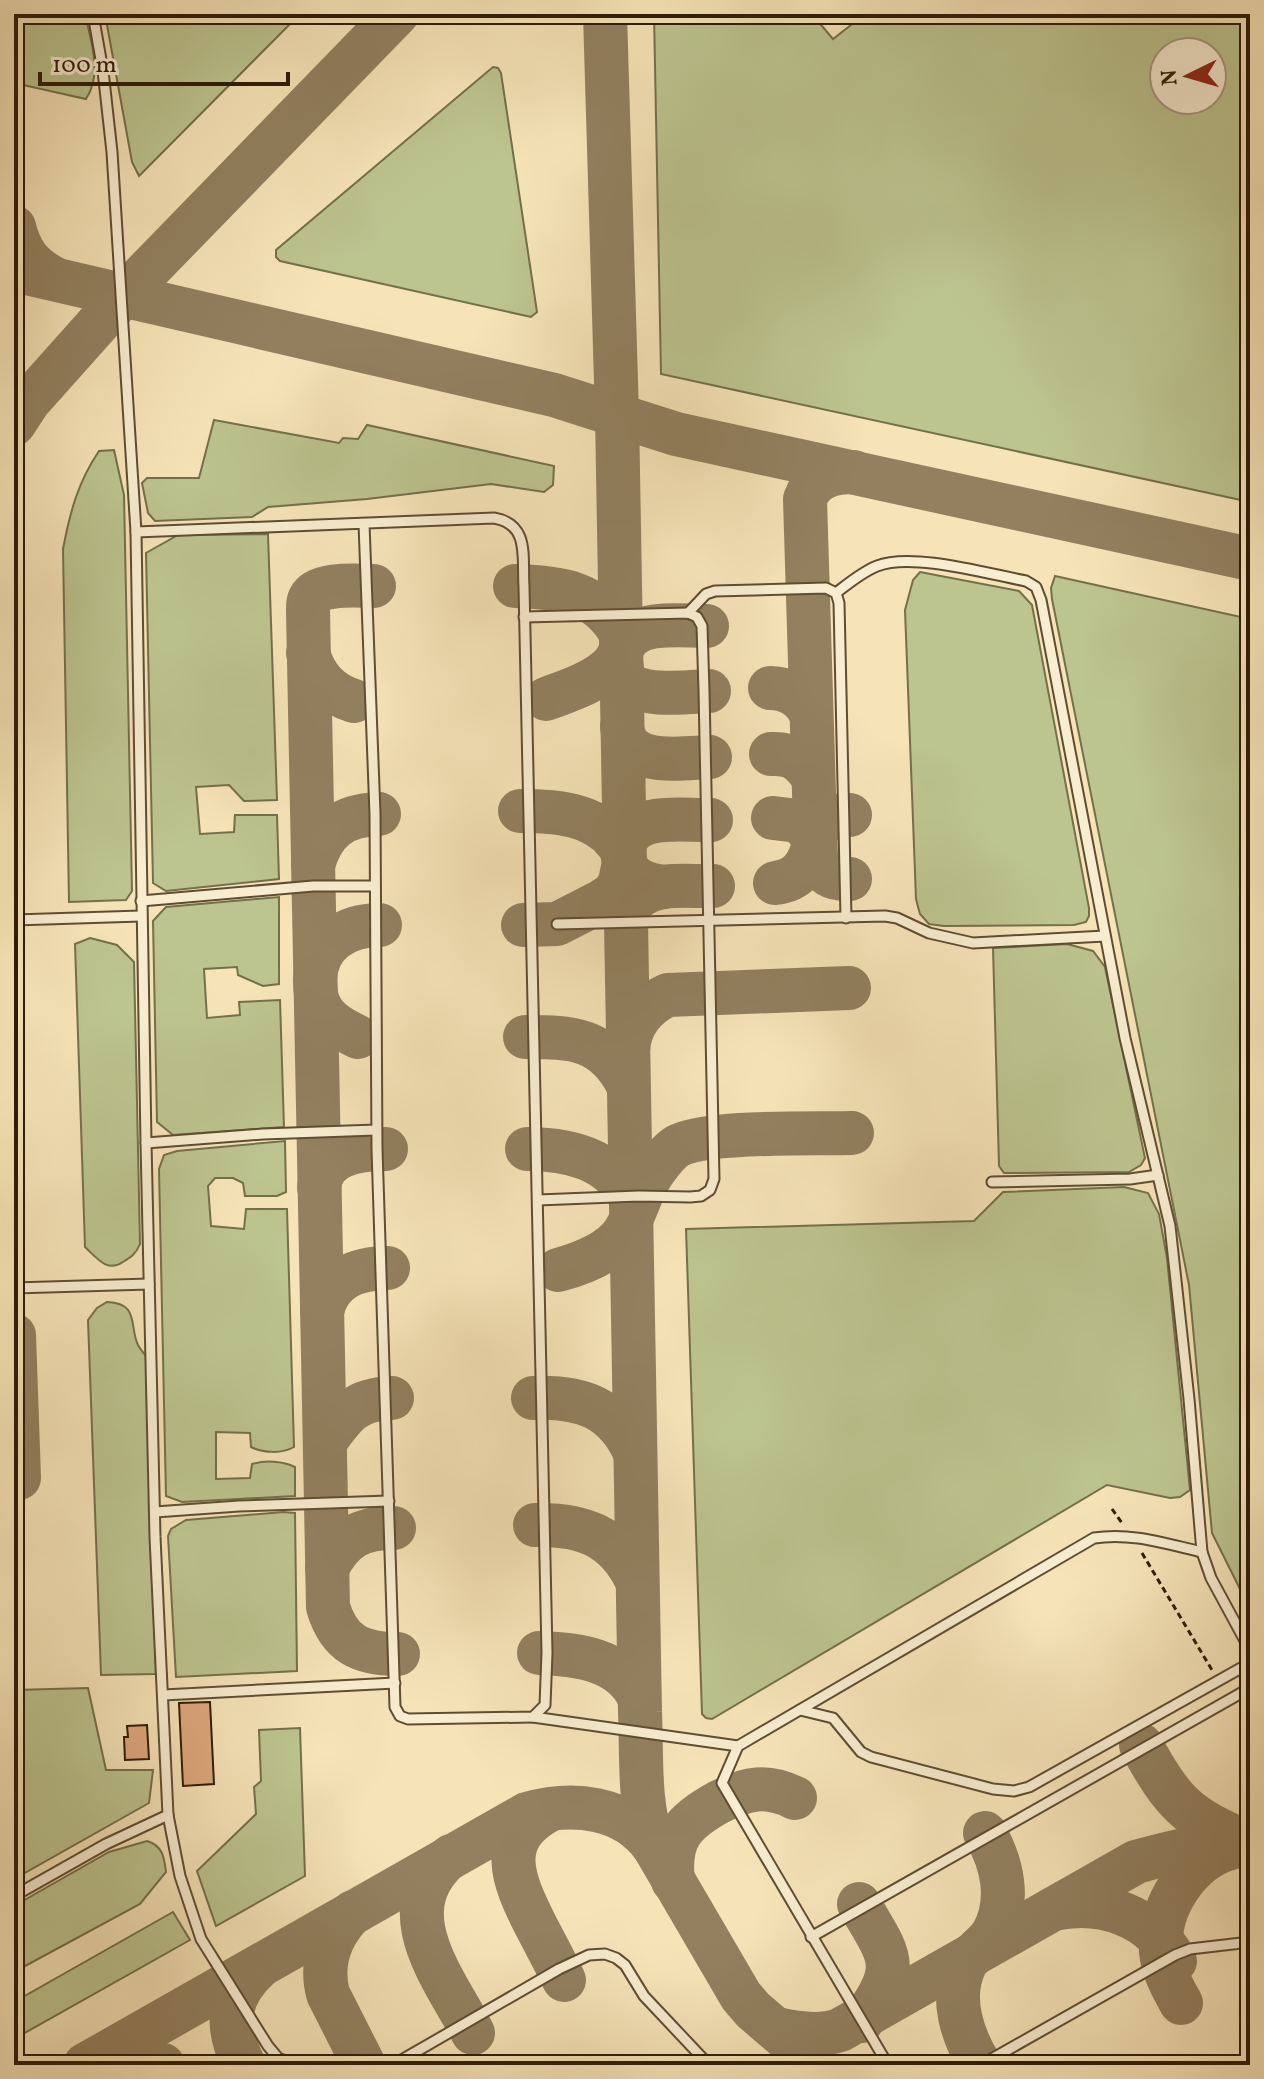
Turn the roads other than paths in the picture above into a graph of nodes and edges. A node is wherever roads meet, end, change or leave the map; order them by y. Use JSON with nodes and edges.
{"nodes":[{"id":1,"x":93,"y":14,"type":"edge"},
{"id":2,"x":364,"y":524,"type":"junction"},
{"id":3,"x":136,"y":532,"type":"junction"},
{"id":4,"x":836,"y":593,"type":"junction"},
{"id":5,"x":688,"y":613,"type":"junction"},
{"id":6,"x":524,"y":617,"type":"junction"},
{"id":7,"x":374,"y":886,"type":"junction"},
{"id":8,"x":141,"y":901,"type":"junction"},
{"id":9,"x":141,"y":916,"type":"junction"},
{"id":10,"x":846,"y":918,"type":"junction"},
{"id":11,"x":14,"y":920,"type":"edge"},
{"id":12,"x":709,"y":920,"type":"junction"},
{"id":13,"x":557,"y":924,"type":"dead end"},
{"id":14,"x":1105,"y":936,"type":"junction"},
{"id":15,"x":376,"y":1130,"type":"junction"},
{"id":16,"x":146,"y":1143,"type":"junction"},
{"id":17,"x":1158,"y":1175,"type":"junction"},
{"id":18,"x":992,"y":1182,"type":"dead end"},
{"id":19,"x":538,"y":1200,"type":"junction"},
{"id":20,"x":149,"y":1284,"type":"junction"},
{"id":21,"x":14,"y":1288,"type":"edge"},
{"id":22,"x":389,"y":1501,"type":"junction"},
{"id":23,"x":155,"y":1512,"type":"junction"},
{"id":24,"x":1202,"y":1552,"type":"junction"},
{"id":25,"x":1250,"y":1650,"type":"edge"},
{"id":26,"x":1250,"y":1663,"type":"edge"},
{"id":27,"x":395,"y":1683,"type":"junction"},
{"id":28,"x":1250,"y":1688,"type":"edge"},
{"id":29,"x":163,"y":1695,"type":"junction"},
{"id":30,"x":800,"y":1710,"type":"junction"},
{"id":31,"x":533,"y":1717,"type":"junction"},
{"id":32,"x":738,"y":1746,"type":"junction"},
{"id":33,"x":168,"y":1815,"type":"junction"},
{"id":34,"x":14,"y":1896,"type":"edge"},
{"id":35,"x":811,"y":1937,"type":"junction"},
{"id":36,"x":1250,"y":1942,"type":"edge"},
{"id":37,"x":295,"y":2065,"type":"edge"},
{"id":38,"x":393,"y":2065,"type":"edge"},
{"id":39,"x":709,"y":2065,"type":"edge"},
{"id":40,"x":888,"y":2065,"type":"edge"},
{"id":41,"x":981,"y":2065,"type":"edge"}],
"edges":[{"from":1,"to":3,"type":"lane"},
{"from":2,"to":3,"type":"lane"},
{"from":2,"to":6,"type":"lane"},
{"from":2,"to":7,"type":"lane"},
{"from":3,"to":8,"type":"lane"},
{"from":4,"to":5,"type":"lane"},
{"from":4,"to":10,"type":"lane"},
{"from":4,"to":14,"type":"lane"},
{"from":5,"to":6,"type":"lane"},
{"from":5,"to":12,"type":"lane"},
{"from":6,"to":19,"type":"lane"},
{"from":7,"to":8,"type":"lane"},
{"from":7,"to":15,"type":"lane"},
{"from":8,"to":9,"type":"lane"},
{"from":9,"to":11,"type":"lane"},
{"from":9,"to":16,"type":"lane"},
{"from":10,"to":12,"type":"lane"},
{"from":10,"to":14,"type":"lane"},
{"from":12,"to":13,"type":"lane"},
{"from":12,"to":19,"type":"lane"},
{"from":14,"to":17,"type":"lane"},
{"from":15,"to":16,"type":"lane"},
{"from":15,"to":22,"type":"lane"},
{"from":16,"to":20,"type":"lane"},
{"from":17,"to":18,"type":"lane"},
{"from":17,"to":24,"type":"lane"},
{"from":19,"to":31,"type":"lane"},
{"from":20,"to":21,"type":"lane"},
{"from":20,"to":23,"type":"lane"},
{"from":22,"to":23,"type":"lane"},
{"from":22,"to":27,"type":"lane"},
{"from":23,"to":29,"type":"lane"},
{"from":24,"to":25,"type":"lane"},
{"from":24,"to":30,"type":"lane"},
{"from":26,"to":30,"type":"lane"},
{"from":27,"to":29,"type":"lane"},
{"from":27,"to":31,"type":"lane"},
{"from":28,"to":35,"type":"lane"},
{"from":29,"to":33,"type":"lane"},
{"from":30,"to":32,"type":"lane"},
{"from":31,"to":32,"type":"lane"},
{"from":32,"to":35,"type":"lane"},
{"from":33,"to":34,"type":"lane"},
{"from":33,"to":37,"type":"lane"},
{"from":35,"to":40,"type":"lane"},
{"from":36,"to":41,"type":"lane"},
{"from":38,"to":39,"type":"lane"}]}
